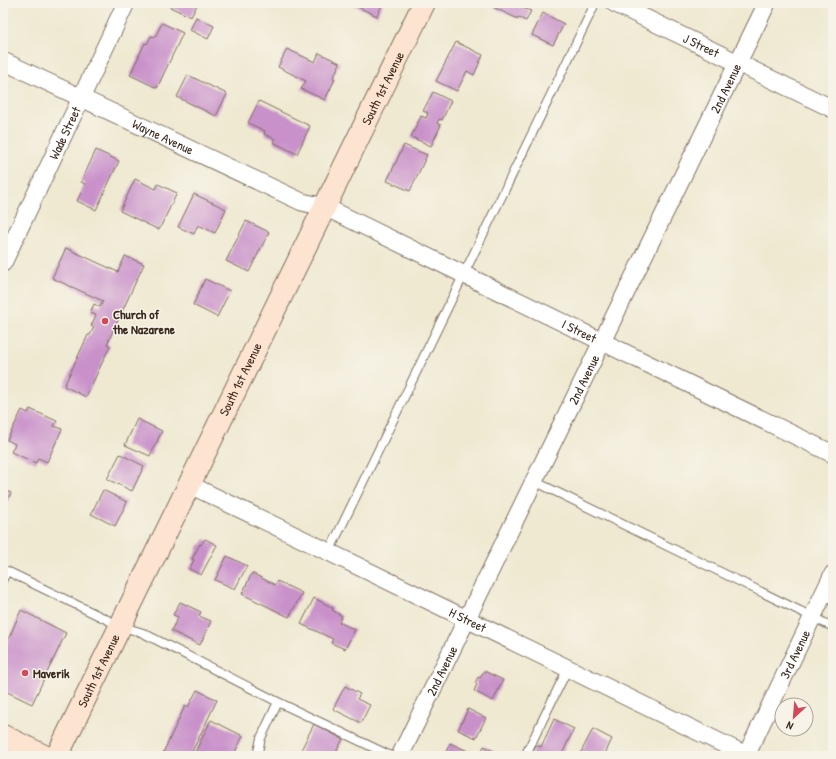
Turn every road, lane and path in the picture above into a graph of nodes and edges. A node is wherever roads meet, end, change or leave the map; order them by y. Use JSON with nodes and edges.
{"nodes":[{"id":1,"x":126,"y":3,"type":"edge"},
{"id":2,"x":424,"y":3,"type":"edge"},
{"id":3,"x":592,"y":3,"type":"edge"},
{"id":4,"x":614,"y":3,"type":"edge"},
{"id":5,"x":767,"y":3,"type":"edge"},
{"id":6,"x":3,"y":60,"type":"edge"},
{"id":7,"x":739,"y":63,"type":"junction"},
{"id":8,"x":81,"y":97,"type":"junction"},
{"id":9,"x":833,"y":109,"type":"edge"},
{"id":10,"x":325,"y":207,"type":"junction"},
{"id":11,"x":3,"y":263,"type":"edge"},
{"id":12,"x":463,"y":275,"type":"junction"},
{"id":13,"x":601,"y":342,"type":"junction"},
{"id":14,"x":833,"y":454,"type":"edge"},
{"id":15,"x":534,"y":481,"type":"junction"},
{"id":16,"x":188,"y":484,"type":"junction"},
{"id":17,"x":329,"y":552,"type":"junction"},
{"id":18,"x":833,"y":574,"type":"edge"},
{"id":19,"x":3,"y":579,"type":"edge"},
{"id":20,"x":813,"y":617,"type":"junction"},
{"id":21,"x":467,"y":619,"type":"junction"},
{"id":22,"x":120,"y":626,"type":"junction"},
{"id":23,"x":833,"y":627,"type":"edge"},
{"id":24,"x":568,"y":668,"type":"junction"},
{"id":25,"x":278,"y":702,"type":"junction"},
{"id":26,"x":3,"y":736,"type":"edge"},
{"id":27,"x":44,"y":756,"type":"edge"},
{"id":28,"x":57,"y":756,"type":"edge"},
{"id":29,"x":257,"y":756,"type":"edge"},
{"id":30,"x":391,"y":756,"type":"edge"},
{"id":31,"x":400,"y":756,"type":"edge"},
{"id":32,"x":525,"y":756,"type":"edge"},
{"id":33,"x":747,"y":756,"type":"edge"}],
"edges":[{"from":1,"to":8,"type":"street","name":"Wade Street"},
{"from":2,"to":10,"type":"main road","name":"South 1st Avenue"},
{"from":3,"to":12,"type":"lane"},
{"from":4,"to":7,"type":"street","name":"J Street"},
{"from":5,"to":7,"type":"street","name":"2nd Avenue"},
{"from":6,"to":8,"type":"street","name":"Wayne Avenue"},
{"from":7,"to":9,"type":"street","name":"J Street"},
{"from":7,"to":13,"type":"street","name":"2nd Avenue"},
{"from":8,"to":10,"type":"street","name":"Wayne Avenue"},
{"from":8,"to":11,"type":"street","name":"Wade Street"},
{"from":10,"to":12,"type":"street","name":"I Street"},
{"from":10,"to":16,"type":"main road","name":"South 1st Avenue"},
{"from":12,"to":13,"type":"street","name":"I Street"},
{"from":12,"to":17,"type":"lane"},
{"from":13,"to":14,"type":"street","name":"I Street"},
{"from":13,"to":15,"type":"street","name":"2nd Avenue"},
{"from":15,"to":20,"type":"lane"},
{"from":15,"to":21,"type":"street","name":"2nd Avenue"},
{"from":16,"to":17,"type":"street","name":"H Street"},
{"from":16,"to":22,"type":"main road","name":"South 1st Avenue"},
{"from":17,"to":21,"type":"street","name":"H Street"},
{"from":18,"to":20,"type":"street","name":"3rd Avenue"},
{"from":19,"to":22,"type":"lane"},
{"from":20,"to":23,"type":"lane"},
{"from":20,"to":33,"type":"street","name":"3rd Avenue"},
{"from":21,"to":24,"type":"street","name":"H Street"},
{"from":21,"to":31,"type":"street","name":"2nd Avenue"},
{"from":22,"to":25,"type":"lane"},
{"from":22,"to":28,"type":"main road","name":"South 1st Avenue"},
{"from":24,"to":32,"type":"lane"},
{"from":24,"to":33,"type":"street","name":"H Street"},
{"from":25,"to":29,"type":"lane"},
{"from":25,"to":30,"type":"lane"},
{"from":26,"to":27,"type":"main road"}]}
